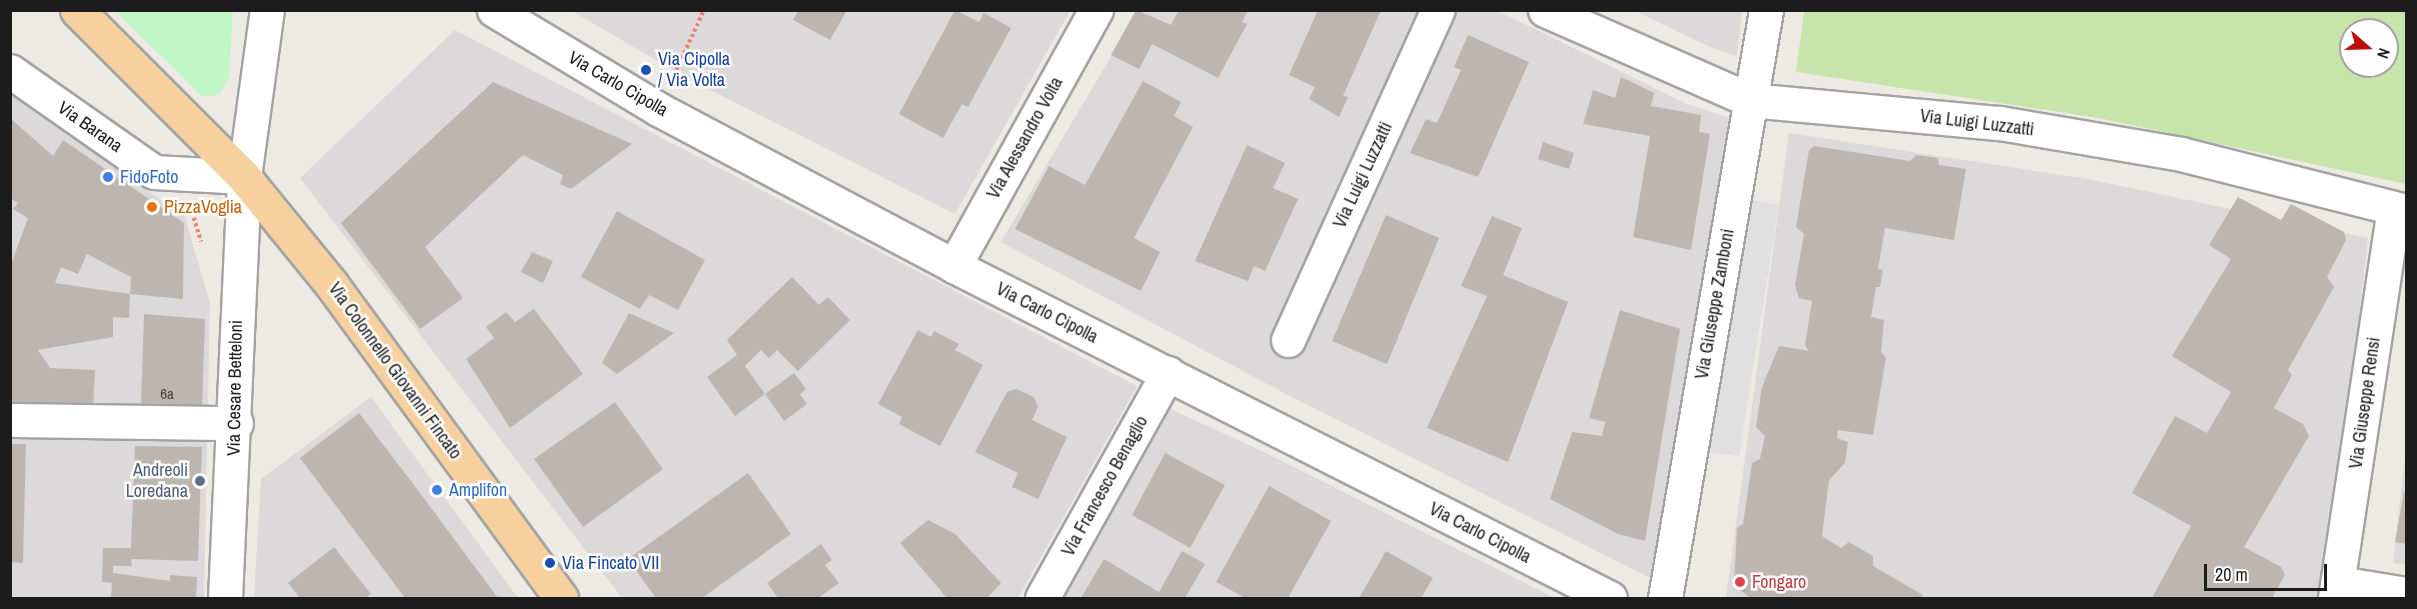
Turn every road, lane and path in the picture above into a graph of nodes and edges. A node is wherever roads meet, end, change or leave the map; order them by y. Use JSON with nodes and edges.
{"nodes":[{"id":1,"x":77,"y":10,"type":"edge"},
{"id":2,"x":267,"y":10,"type":"edge"},
{"id":3,"x":494,"y":10,"type":"edge"},
{"id":4,"x":704,"y":10,"type":"edge"},
{"id":5,"x":1096,"y":10,"type":"edge"},
{"id":6,"x":1438,"y":10,"type":"edge"},
{"id":7,"x":1766,"y":10,"type":"edge"},
{"id":8,"x":1553,"y":12,"type":"edge"},
{"id":9,"x":10,"y":72,"type":"edge"},
{"id":10,"x":1750,"y":100,"type":"junction"},
{"id":11,"x":658,"y":109,"type":"junction"},
{"id":12,"x":154,"y":172,"type":"junction"},
{"id":13,"x":244,"y":177,"type":"junction"},
{"id":14,"x":2400,"y":209,"type":"edge"},
{"id":15,"x":204,"y":253,"type":"dead end"},
{"id":16,"x":954,"y":266,"type":"junction"},
{"id":17,"x":1287,"y":340,"type":"dead end"},
{"id":18,"x":1167,"y":373,"type":"junction"},
{"id":19,"x":10,"y":420,"type":"edge"},
{"id":20,"x":237,"y":423,"type":"junction"},
{"id":21,"x":2337,"y":591,"type":"edge"},
{"id":22,"x":2406,"y":594,"type":"edge"},
{"id":23,"x":225,"y":598,"type":"edge"},
{"id":24,"x":561,"y":598,"type":"edge"},
{"id":25,"x":1042,"y":598,"type":"edge"},
{"id":26,"x":1610,"y":598,"type":"edge"},
{"id":27,"x":1665,"y":598,"type":"edge"}],
"edges":[{"from":1,"to":13,"type":"main road"},
{"from":2,"to":13,"type":"street"},
{"from":3,"to":11,"type":"street","name":"Via Carlo Cipolla"},
{"from":4,"to":11,"type":"path"},
{"from":5,"to":16,"type":"street","name":"Via Alessandro Volta"},
{"from":6,"to":17,"type":"street","name":"Via Luigi Luzzatti"},
{"from":7,"to":10,"type":"street","name":"Via Giuseppe Zamboni"},
{"from":8,"to":10,"type":"street","name":"Via Luigi Luzzatti"},
{"from":9,"to":12,"type":"street","name":"Via Barana"},
{"from":10,"to":14,"type":"street","name":"Via Luigi Luzzatti"},
{"from":10,"to":27,"type":"street","name":"Via Giuseppe Zamboni"},
{"from":11,"to":16,"type":"street","name":"Via Carlo Cipolla"},
{"from":12,"to":13,"type":"street"},
{"from":12,"to":15,"type":"path"},
{"from":13,"to":20,"type":"street","name":"Via Cesare Betteloni"},
{"from":13,"to":24,"type":"main road","name":"Via Colonnello Giovanni Fincato"},
{"from":14,"to":21,"type":"street","name":"Via Giuseppe Rensi"},
{"from":16,"to":18,"type":"street","name":"Via Carlo Cipolla"},
{"from":18,"to":25,"type":"street","name":"Via Francesco Benaglio"},
{"from":18,"to":26,"type":"street","name":"Via Carlo Cipolla"},
{"from":19,"to":20,"type":"street"},
{"from":20,"to":23,"type":"street","name":"Via Cesare Betteloni"},
{"from":21,"to":22,"type":"street"}]}
